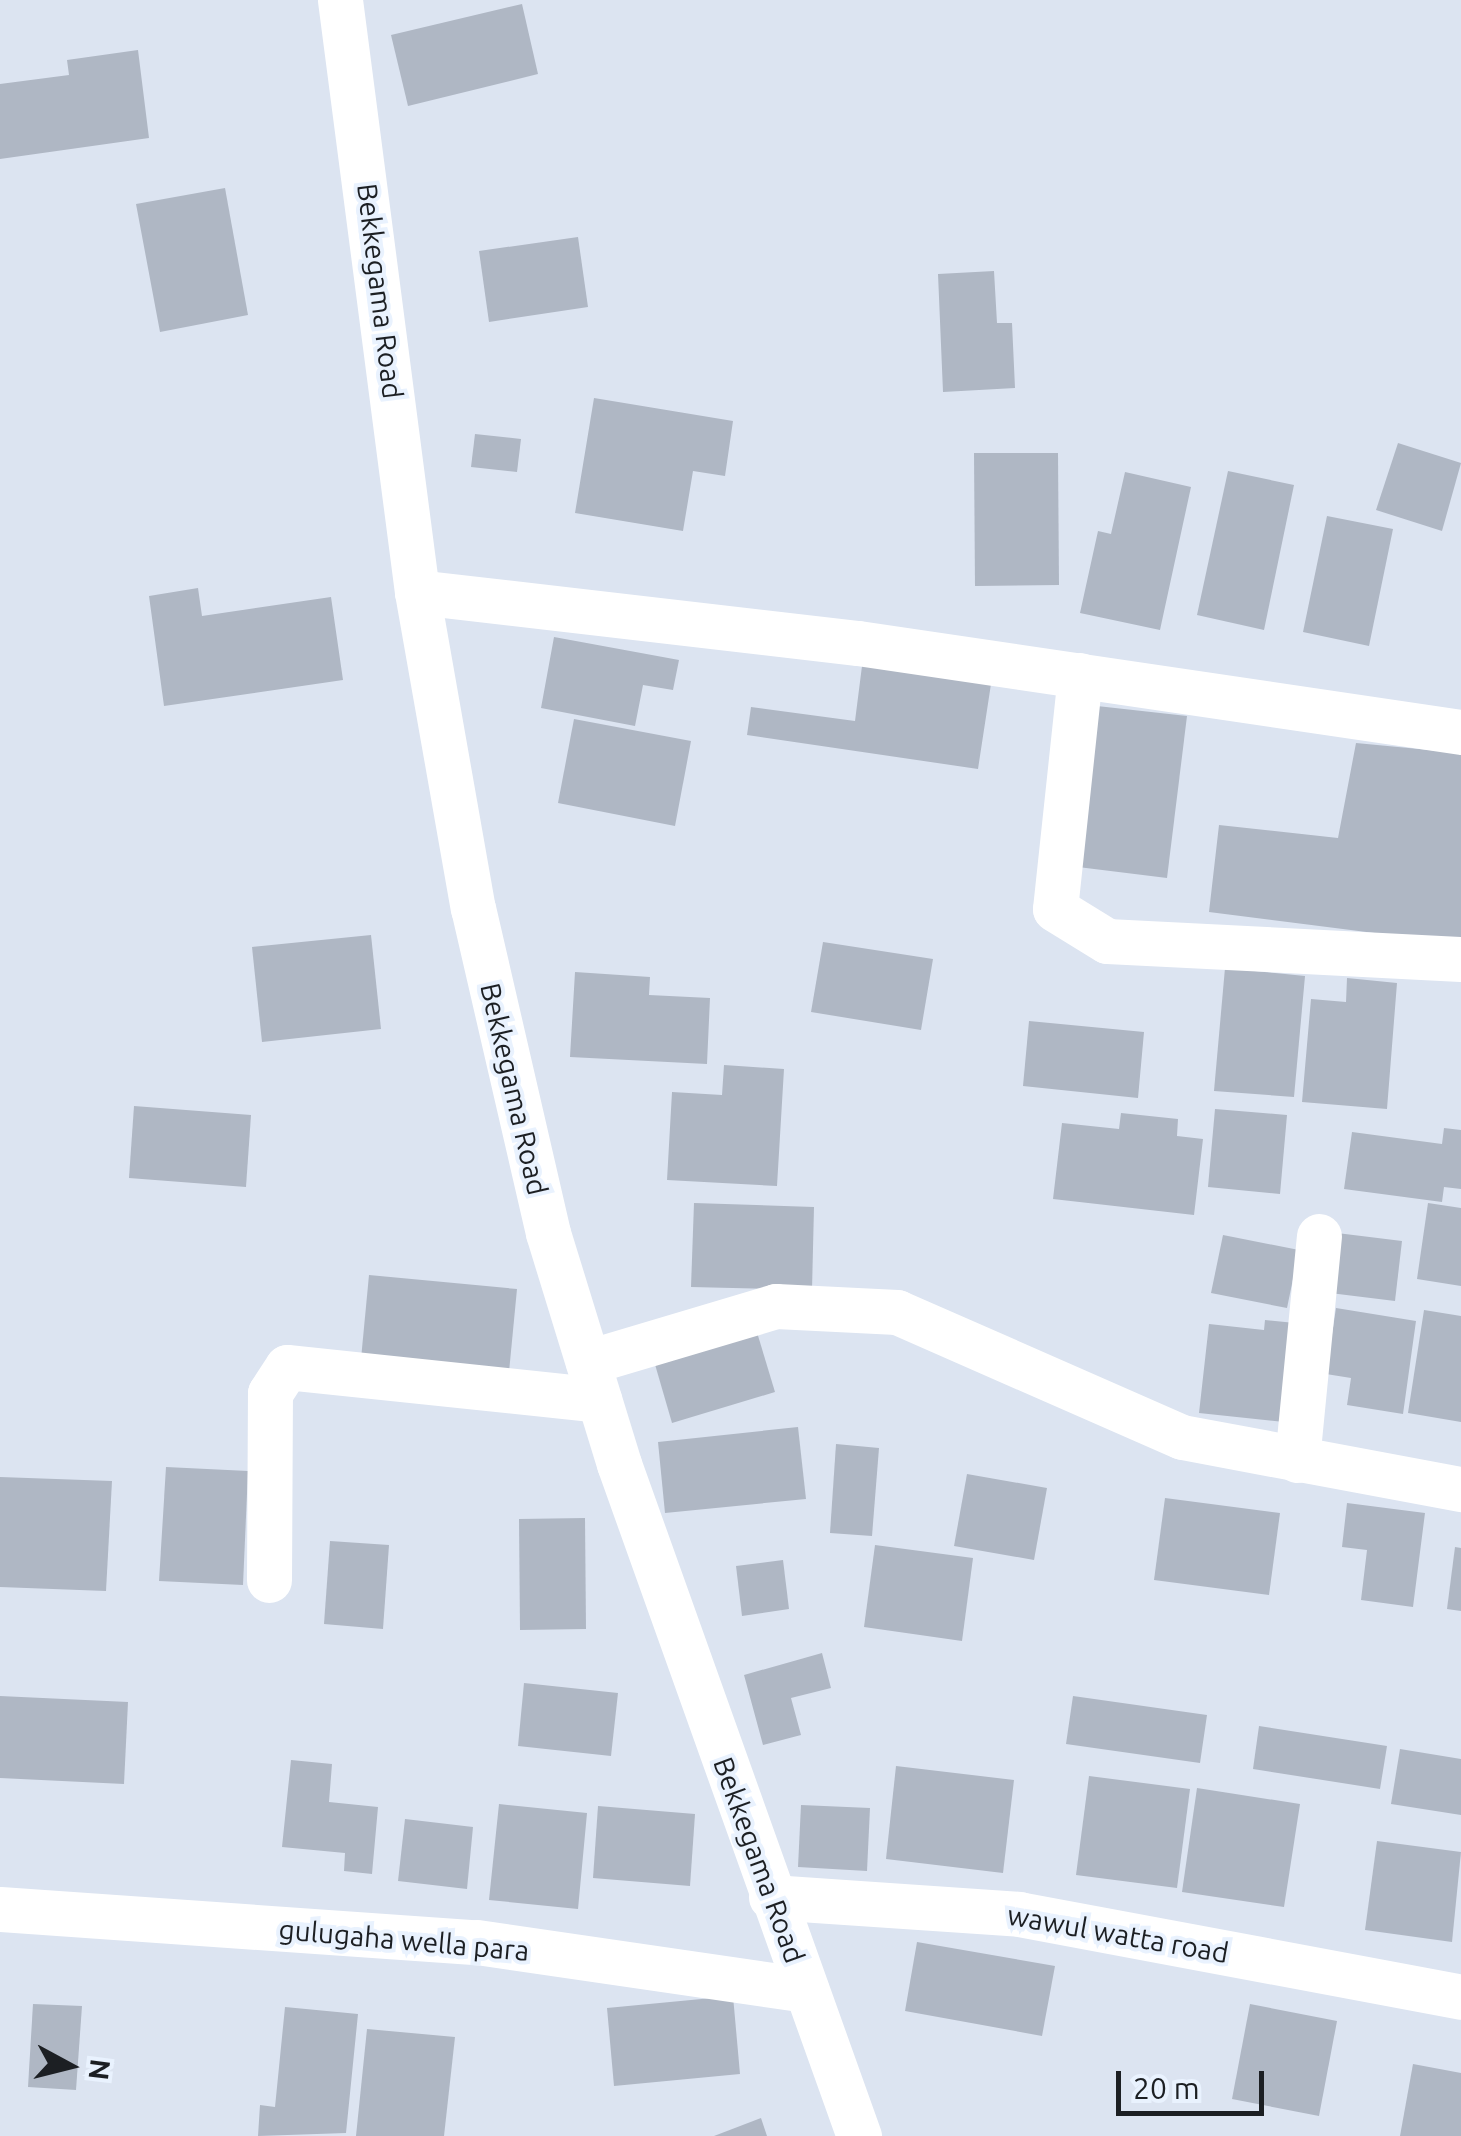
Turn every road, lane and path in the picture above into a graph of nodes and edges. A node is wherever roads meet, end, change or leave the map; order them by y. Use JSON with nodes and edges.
{"nodes":[{"id":1,"x":340,"y":0,"type":"edge"},
{"id":2,"x":417,"y":592,"type":"junction"},
{"id":3,"x":1080,"y":675,"type":"junction"},
{"id":4,"x":1461,"y":732,"type":"edge"},
{"id":5,"x":1461,"y":959,"type":"edge"},
{"id":6,"x":1319,"y":1236,"type":"dead end"},
{"id":7,"x":594,"y":1381,"type":"junction"},
{"id":8,"x":1297,"y":1460,"type":"junction"},
{"id":9,"x":1461,"y":1489,"type":"edge"},
{"id":10,"x":269,"y":1580,"type":"dead end"},
{"id":11,"x":771,"y":1897,"type":"junction"},
{"id":12,"x":0,"y":1909,"type":"edge"},
{"id":13,"x":807,"y":1990,"type":"junction"},
{"id":14,"x":1461,"y":1997,"type":"edge"},
{"id":15,"x":859,"y":2136,"type":"edge"}],
"edges":[{"from":1,"to":2,"type":"street","name":"Bekkegama Road"},
{"from":2,"to":3,"type":"street"},
{"from":2,"to":7,"type":"street","name":"Bekkegama Road"},
{"from":3,"to":4,"type":"street"},
{"from":3,"to":5,"type":"street"},
{"from":6,"to":8,"type":"street"},
{"from":7,"to":8,"type":"street"},
{"from":7,"to":10,"type":"street"},
{"from":7,"to":11,"type":"street","name":"Bekkegama Road"},
{"from":8,"to":9,"type":"street"},
{"from":11,"to":13,"type":"street","name":"Bekkegama Road"},
{"from":11,"to":14,"type":"street","name":"wawul watta road"},
{"from":12,"to":13,"type":"street","name":"gulugaha wella para"},
{"from":13,"to":15,"type":"street","name":"Bekkegama Road"}]}
